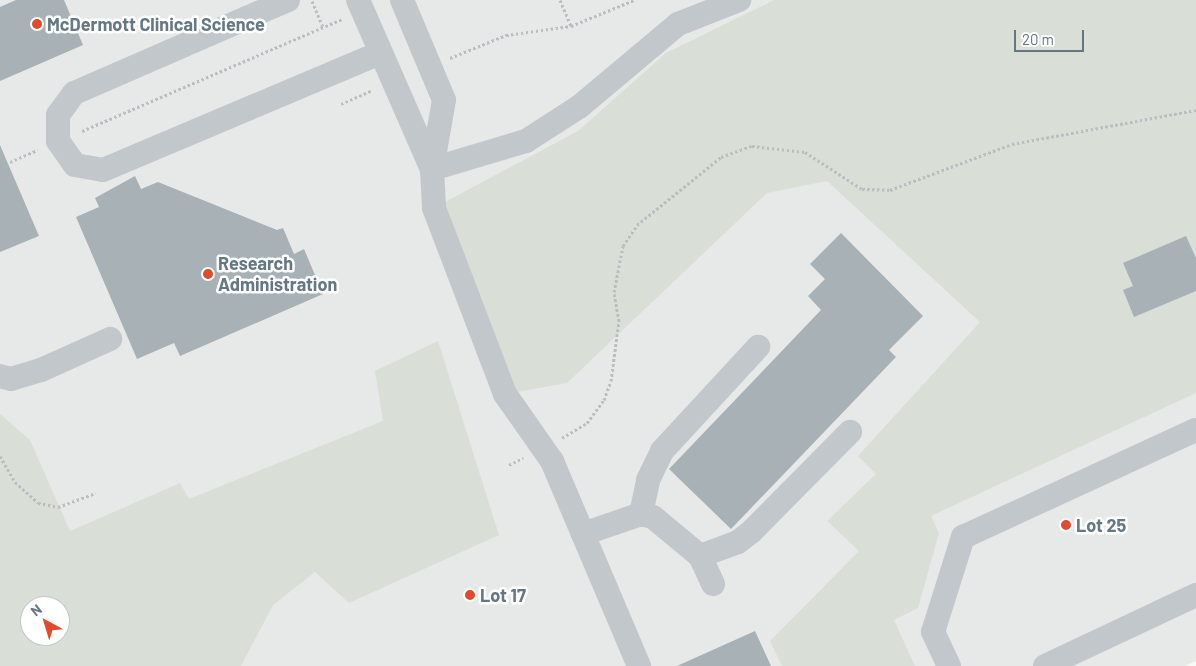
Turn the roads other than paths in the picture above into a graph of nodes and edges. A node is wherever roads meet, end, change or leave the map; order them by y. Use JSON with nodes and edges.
{"nodes":[{"id":1,"x":288,"y":0,"type":"edge"},
{"id":2,"x":402,"y":0,"type":"edge"},
{"id":3,"x":739,"y":0,"type":"edge"},
{"id":4,"x":360,"y":5,"type":"edge"},
{"id":5,"x":380,"y":53,"type":"junction"},
{"id":6,"x":432,"y":169,"type":"junction"},
{"id":7,"x":110,"y":340,"type":"dead end"},
{"id":8,"x":758,"y":347,"type":"dead end"},
{"id":9,"x":0,"y":376,"type":"edge"},
{"id":10,"x":1196,"y":430,"type":"edge"},
{"id":11,"x":850,"y":432,"type":"dead end"},
{"id":12,"x":641,"y":514,"type":"junction"},
{"id":13,"x":583,"y":534,"type":"junction"},
{"id":14,"x":700,"y":556,"type":"junction"},
{"id":15,"x":713,"y":584,"type":"dead end"},
{"id":16,"x":1196,"y":595,"type":"edge"},
{"id":17,"x":639,"y":666,"type":"edge"},
{"id":18,"x":949,"y":666,"type":"edge"},
{"id":19,"x":1045,"y":666,"type":"edge"}],
"edges":[{"from":1,"to":5,"type":"lane"},
{"from":2,"to":6,"type":"lane"},
{"from":3,"to":6,"type":"lane"},
{"from":4,"to":5,"type":"lane"},
{"from":5,"to":6,"type":"lane"},
{"from":6,"to":13,"type":"lane"},
{"from":7,"to":9,"type":"lane"},
{"from":8,"to":12,"type":"lane"},
{"from":10,"to":18,"type":"lane"},
{"from":11,"to":14,"type":"lane"},
{"from":12,"to":13,"type":"lane"},
{"from":12,"to":14,"type":"lane"},
{"from":13,"to":17,"type":"lane"},
{"from":14,"to":15,"type":"lane"},
{"from":16,"to":19,"type":"lane"}]}
